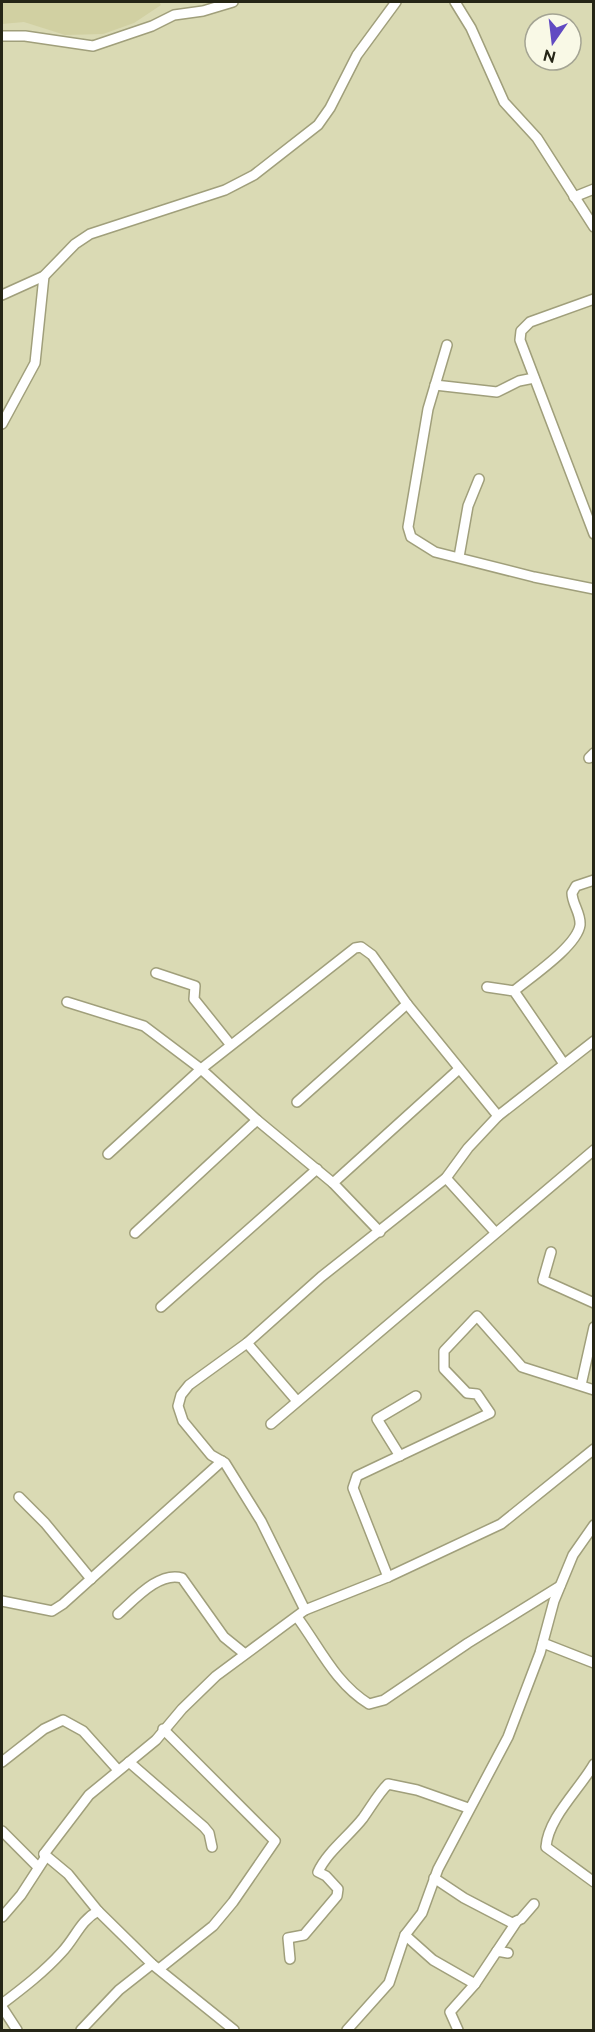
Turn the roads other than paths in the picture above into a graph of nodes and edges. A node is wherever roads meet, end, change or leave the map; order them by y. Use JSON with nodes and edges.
{"nodes":[{"id":1,"x":233,"y":2,"type":"edge"},
{"id":2,"x":396,"y":2,"type":"edge"},
{"id":3,"x":455,"y":2,"type":"edge"},
{"id":4,"x":2,"y":36,"type":"edge"},
{"id":5,"x":594,"y":189,"type":"edge"},
{"id":6,"x":574,"y":197,"type":"junction"},
{"id":7,"x":594,"y":227,"type":"edge"},
{"id":8,"x":44,"y":276,"type":"junction"},
{"id":9,"x":2,"y":295,"type":"edge"},
{"id":10,"x":594,"y":299,"type":"edge"},
{"id":11,"x":447,"y":345,"type":"dead end"},
{"id":12,"x":534,"y":378,"type":"junction"},
{"id":13,"x":435,"y":385,"type":"junction"},
{"id":14,"x":2,"y":424,"type":"edge"},
{"id":15,"x":479,"y":479,"type":"dead end"},
{"id":16,"x":594,"y":534,"type":"edge"},
{"id":17,"x":459,"y":557,"type":"junction"},
{"id":18,"x":594,"y":590,"type":"edge"},
{"id":19,"x":594,"y":880,"type":"edge"},
{"id":20,"x":156,"y":973,"type":"dead end"},
{"id":21,"x":487,"y":987,"type":"dead end"},
{"id":22,"x":514,"y":991,"type":"junction"},
{"id":23,"x":67,"y":1002,"type":"dead end"},
{"id":24,"x":406,"y":1004,"type":"junction"},
{"id":25,"x":594,"y":1041,"type":"edge"},
{"id":26,"x":230,"y":1044,"type":"junction"},
{"id":27,"x":564,"y":1064,"type":"junction"},
{"id":28,"x":201,"y":1068,"type":"junction"},
{"id":29,"x":459,"y":1069,"type":"junction"},
{"id":30,"x":297,"y":1102,"type":"dead end"},
{"id":31,"x":498,"y":1116,"type":"junction"},
{"id":32,"x":257,"y":1120,"type":"junction"},
{"id":33,"x":594,"y":1150,"type":"edge"},
{"id":34,"x":108,"y":1154,"type":"dead end"},
{"id":35,"x":317,"y":1169,"type":"junction"},
{"id":36,"x":446,"y":1178,"type":"junction"},
{"id":37,"x":333,"y":1183,"type":"junction"},
{"id":38,"x":380,"y":1232,"type":"junction"},
{"id":39,"x":495,"y":1232,"type":"junction"},
{"id":40,"x":135,"y":1233,"type":"dead end"},
{"id":41,"x":551,"y":1252,"type":"dead end"},
{"id":42,"x":594,"y":1303,"type":"edge"},
{"id":43,"x":161,"y":1306,"type":"dead end"},
{"id":44,"x":594,"y":1328,"type":"edge"},
{"id":45,"x":247,"y":1342,"type":"junction"},
{"id":46,"x":581,"y":1385,"type":"junction"},
{"id":47,"x":594,"y":1390,"type":"edge"},
{"id":48,"x":416,"y":1396,"type":"dead end"},
{"id":49,"x":297,"y":1401,"type":"junction"},
{"id":50,"x":272,"y":1424,"type":"dead end"},
{"id":51,"x":594,"y":1449,"type":"edge"},
{"id":52,"x":400,"y":1456,"type":"junction"},
{"id":53,"x":222,"y":1461,"type":"junction"},
{"id":54,"x":19,"y":1497,"type":"dead end"},
{"id":55,"x":594,"y":1525,"type":"edge"},
{"id":56,"x":388,"y":1577,"type":"junction"},
{"id":57,"x":91,"y":1579,"type":"junction"},
{"id":58,"x":560,"y":1586,"type":"junction"},
{"id":59,"x":2,"y":1601,"type":"edge"},
{"id":60,"x":305,"y":1610,"type":"junction"},
{"id":61,"x":118,"y":1614,"type":"dead end"},
{"id":62,"x":297,"y":1617,"type":"junction"},
{"id":63,"x":543,"y":1643,"type":"junction"},
{"id":64,"x":245,"y":1654,"type":"junction"},
{"id":65,"x":594,"y":1663,"type":"edge"},
{"id":66,"x":163,"y":1729,"type":"junction"},
{"id":67,"x":2,"y":1762,"type":"edge"},
{"id":68,"x":129,"y":1762,"type":"junction"},
{"id":69,"x":594,"y":1764,"type":"edge"},
{"id":70,"x":118,"y":1770,"type":"junction"},
{"id":71,"x":590,"y":1781,"type":"edge"},
{"id":72,"x":468,"y":1808,"type":"junction"},
{"id":73,"x":2,"y":1832,"type":"edge"},
{"id":74,"x":212,"y":1847,"type":"dead end"},
{"id":75,"x":44,"y":1854,"type":"junction"},
{"id":76,"x":38,"y":1867,"type":"junction"},
{"id":77,"x":434,"y":1878,"type":"junction"},
{"id":78,"x":594,"y":1882,"type":"edge"},
{"id":79,"x":534,"y":1904,"type":"dead end"},
{"id":80,"x":98,"y":1911,"type":"junction"},
{"id":81,"x":2,"y":1917,"type":"edge"},
{"id":82,"x":517,"y":1921,"type":"junction"},
{"id":83,"x":405,"y":1935,"type":"junction"},
{"id":84,"x":497,"y":1951,"type":"junction"},
{"id":85,"x":508,"y":1953,"type":"dead end"},
{"id":86,"x":290,"y":1959,"type":"dead end"},
{"id":87,"x":156,"y":1967,"type":"junction"},
{"id":88,"x":474,"y":1984,"type":"junction"},
{"id":89,"x":2,"y":2006,"type":"edge"},
{"id":90,"x":17,"y":2031,"type":"edge"},
{"id":91,"x":81,"y":2031,"type":"edge"},
{"id":92,"x":234,"y":2031,"type":"edge"},
{"id":93,"x":346,"y":2031,"type":"edge"},
{"id":94,"x":458,"y":2031,"type":"edge"}],
"edges":[{"from":1,"to":4,"type":"street"},
{"from":2,"to":8,"type":"street"},
{"from":3,"to":6,"type":"street"},
{"from":5,"to":6,"type":"street"},
{"from":6,"to":7,"type":"street"},
{"from":8,"to":9,"type":"street"},
{"from":8,"to":14,"type":"street"},
{"from":10,"to":12,"type":"street"},
{"from":11,"to":13,"type":"street"},
{"from":12,"to":13,"type":"street"},
{"from":12,"to":16,"type":"street"},
{"from":13,"to":17,"type":"street"},
{"from":15,"to":17,"type":"street"},
{"from":17,"to":18,"type":"street"},
{"from":19,"to":22,"type":"street"},
{"from":20,"to":26,"type":"street"},
{"from":21,"to":22,"type":"street"},
{"from":22,"to":27,"type":"street"},
{"from":23,"to":28,"type":"street"},
{"from":24,"to":26,"type":"street"},
{"from":24,"to":29,"type":"street"},
{"from":24,"to":30,"type":"street"},
{"from":25,"to":27,"type":"street"},
{"from":26,"to":28,"type":"street"},
{"from":27,"to":31,"type":"street"},
{"from":28,"to":32,"type":"street"},
{"from":28,"to":34,"type":"street"},
{"from":29,"to":31,"type":"street"},
{"from":29,"to":37,"type":"street"},
{"from":31,"to":36,"type":"street"},
{"from":32,"to":35,"type":"street"},
{"from":32,"to":40,"type":"street"},
{"from":33,"to":39,"type":"street"},
{"from":35,"to":37,"type":"street"},
{"from":35,"to":43,"type":"street"},
{"from":36,"to":38,"type":"street"},
{"from":36,"to":39,"type":"street"},
{"from":37,"to":38,"type":"street"},
{"from":38,"to":45,"type":"street"},
{"from":39,"to":49,"type":"street"},
{"from":41,"to":42,"type":"street"},
{"from":44,"to":46,"type":"street"},
{"from":45,"to":49,"type":"street"},
{"from":45,"to":53,"type":"street"},
{"from":46,"to":47,"type":"street"},
{"from":46,"to":52,"type":"street"},
{"from":48,"to":52,"type":"street"},
{"from":49,"to":50,"type":"street"},
{"from":51,"to":56,"type":"street"},
{"from":52,"to":56,"type":"street"},
{"from":53,"to":57,"type":"street"},
{"from":53,"to":60,"type":"street"},
{"from":54,"to":57,"type":"street"},
{"from":55,"to":58,"type":"street"},
{"from":56,"to":60,"type":"street"},
{"from":57,"to":59,"type":"street"},
{"from":58,"to":62,"type":"street"},
{"from":58,"to":63,"type":"street"},
{"from":60,"to":62,"type":"street"},
{"from":61,"to":64,"type":"street"},
{"from":62,"to":64,"type":"street"},
{"from":63,"to":65,"type":"street"},
{"from":63,"to":72,"type":"street"},
{"from":64,"to":66,"type":"street"},
{"from":66,"to":68,"type":"street"},
{"from":66,"to":87,"type":"street"},
{"from":67,"to":70,"type":"street"},
{"from":68,"to":70,"type":"street"},
{"from":68,"to":74,"type":"street"},
{"from":69,"to":71,"type":"street"},
{"from":70,"to":75,"type":"street"},
{"from":71,"to":78,"type":"street"},
{"from":72,"to":77,"type":"street"},
{"from":72,"to":86,"type":"street"},
{"from":73,"to":76,"type":"street"},
{"from":75,"to":76,"type":"street"},
{"from":75,"to":80,"type":"street"},
{"from":76,"to":81,"type":"street"},
{"from":77,"to":82,"type":"street"},
{"from":77,"to":83,"type":"street"},
{"from":79,"to":82,"type":"street"},
{"from":80,"to":87,"type":"street"},
{"from":80,"to":89,"type":"street"},
{"from":82,"to":84,"type":"street"},
{"from":83,"to":88,"type":"street"},
{"from":83,"to":93,"type":"street"},
{"from":84,"to":85,"type":"street"},
{"from":84,"to":88,"type":"street"},
{"from":87,"to":91,"type":"street"},
{"from":87,"to":92,"type":"street"},
{"from":88,"to":94,"type":"street"},
{"from":89,"to":90,"type":"street"}]}
